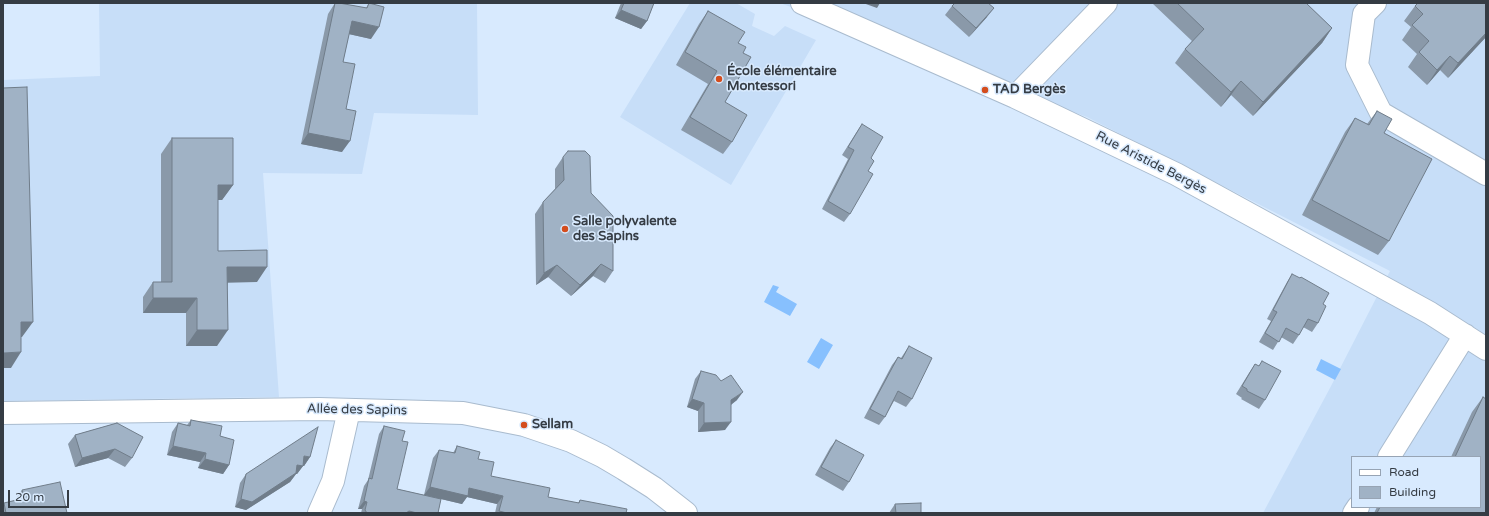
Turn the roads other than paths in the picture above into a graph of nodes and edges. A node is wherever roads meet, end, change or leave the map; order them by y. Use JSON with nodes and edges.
{"nodes":[{"id":1,"x":802,"y":3,"type":"edge"},
{"id":2,"x":1106,"y":3,"type":"edge"},
{"id":3,"x":1375,"y":3,"type":"edge"},
{"id":4,"x":1015,"y":97,"type":"junction"},
{"id":5,"x":1486,"y":174,"type":"edge"},
{"id":6,"x":1465,"y":335,"type":"junction"},
{"id":7,"x":1486,"y":349,"type":"edge"},
{"id":8,"x":349,"y":410,"type":"junction"},
{"id":9,"x":3,"y":414,"type":"edge"},
{"id":10,"x":1390,"y":456,"type":"edge"},
{"id":11,"x":319,"y":513,"type":"edge"},
{"id":12,"x":686,"y":513,"type":"edge"}],
"edges":[{"from":1,"to":4,"type":"street","name":"Rue Aristide Bergès"},
{"from":2,"to":4,"type":"street"},
{"from":3,"to":5,"type":"street"},
{"from":4,"to":6,"type":"street","name":"Rue Aristide Bergès"},
{"from":6,"to":7,"type":"street","name":"Rue Aristide Bergès"},
{"from":6,"to":10,"type":"street"},
{"from":8,"to":9,"type":"street","name":"Allée des Sapins"},
{"from":8,"to":11,"type":"street"},
{"from":8,"to":12,"type":"street","name":"Allée des Sapins"}]}
